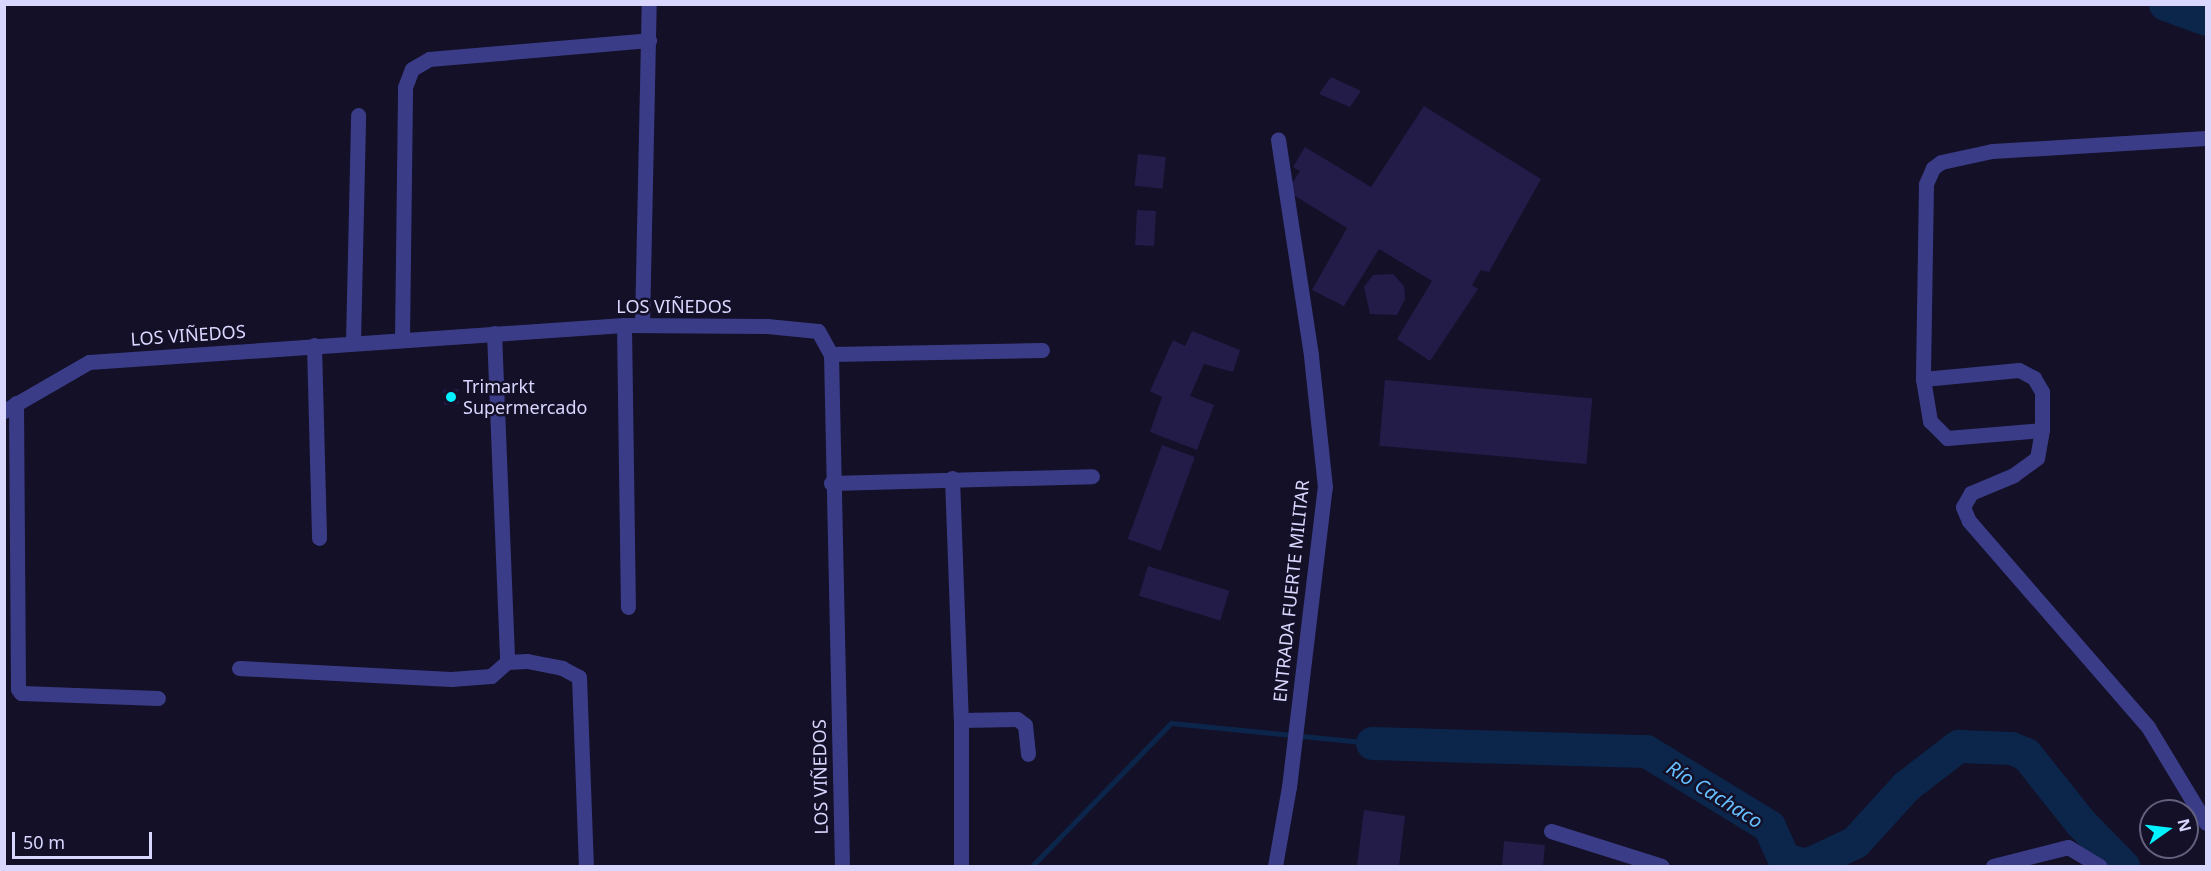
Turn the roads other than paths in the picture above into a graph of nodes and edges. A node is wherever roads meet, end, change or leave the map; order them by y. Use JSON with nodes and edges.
{"nodes":[{"id":1,"x":649,"y":4,"type":"edge"},
{"id":2,"x":649,"y":40,"type":"junction"},
{"id":3,"x":358,"y":116,"type":"dead end"},
{"id":4,"x":2206,"y":138,"type":"edge"},
{"id":5,"x":1278,"y":140,"type":"dead end"},
{"id":6,"x":624,"y":325,"type":"junction"},
{"id":7,"x":642,"y":325,"type":"junction"},
{"id":8,"x":494,"y":333,"type":"junction"},
{"id":9,"x":402,"y":339,"type":"junction"},
{"id":10,"x":353,"y":342,"type":"junction"},
{"id":11,"x":314,"y":345,"type":"junction"},
{"id":12,"x":1042,"y":350,"type":"dead end"},
{"id":13,"x":831,"y":354,"type":"junction"},
{"id":14,"x":1923,"y":380,"type":"junction"},
{"id":15,"x":10,"y":407,"type":"edge"},
{"id":16,"x":2042,"y":430,"type":"junction"},
{"id":17,"x":1092,"y":476,"type":"dead end"},
{"id":18,"x":952,"y":478,"type":"junction"},
{"id":19,"x":831,"y":483,"type":"junction"},
{"id":20,"x":319,"y":538,"type":"dead end"},
{"id":21,"x":628,"y":607,"type":"dead end"},
{"id":22,"x":507,"y":662,"type":"junction"},
{"id":23,"x":239,"y":668,"type":"dead end"},
{"id":24,"x":158,"y":698,"type":"dead end"},
{"id":25,"x":961,"y":720,"type":"junction"},
{"id":26,"x":1028,"y":754,"type":"dead end"},
{"id":27,"x":2206,"y":823,"type":"edge"},
{"id":28,"x":1551,"y":831,"type":"dead end"},
{"id":29,"x":586,"y":867,"type":"edge"},
{"id":30,"x":842,"y":867,"type":"edge"},
{"id":31,"x":961,"y":867,"type":"edge"},
{"id":32,"x":1275,"y":867,"type":"edge"},
{"id":33,"x":1662,"y":867,"type":"edge"},
{"id":34,"x":1993,"y":867,"type":"edge"},
{"id":35,"x":2100,"y":867,"type":"edge"}],
"edges":[{"from":1,"to":2,"type":"street"},
{"from":2,"to":7,"type":"street"},
{"from":2,"to":9,"type":"street"},
{"from":3,"to":10,"type":"street"},
{"from":4,"to":14,"type":"street"},
{"from":5,"to":32,"type":"street","name":"ENTRADA FUERTE MILITAR"},
{"from":6,"to":7,"type":"street","name":"LOS VIÑEDOS"},
{"from":6,"to":8,"type":"street","name":"LOS VIÑEDOS"},
{"from":6,"to":21,"type":"street"},
{"from":7,"to":13,"type":"street","name":"LOS VIÑEDOS"},
{"from":8,"to":9,"type":"street","name":"LOS VIÑEDOS"},
{"from":8,"to":22,"type":"street"},
{"from":9,"to":10,"type":"street","name":"LOS VIÑEDOS"},
{"from":10,"to":11,"type":"street","name":"LOS VIÑEDOS"},
{"from":11,"to":15,"type":"street","name":"LOS VIÑEDOS"},
{"from":11,"to":20,"type":"street"},
{"from":12,"to":13,"type":"street"},
{"from":13,"to":19,"type":"street","name":"LOS VIÑEDOS"},
{"from":14,"to":16,"type":"street"},
{"from":14,"to":16,"type":"street"},
{"from":15,"to":24,"type":"street"},
{"from":16,"to":27,"type":"street"},
{"from":17,"to":18,"type":"street"},
{"from":18,"to":19,"type":"street"},
{"from":18,"to":25,"type":"street"},
{"from":19,"to":30,"type":"street","name":"LOS VIÑEDOS"},
{"from":22,"to":23,"type":"street"},
{"from":22,"to":29,"type":"street"},
{"from":25,"to":26,"type":"street"},
{"from":25,"to":31,"type":"street"},
{"from":28,"to":33,"type":"street"},
{"from":34,"to":35,"type":"street"}]}
